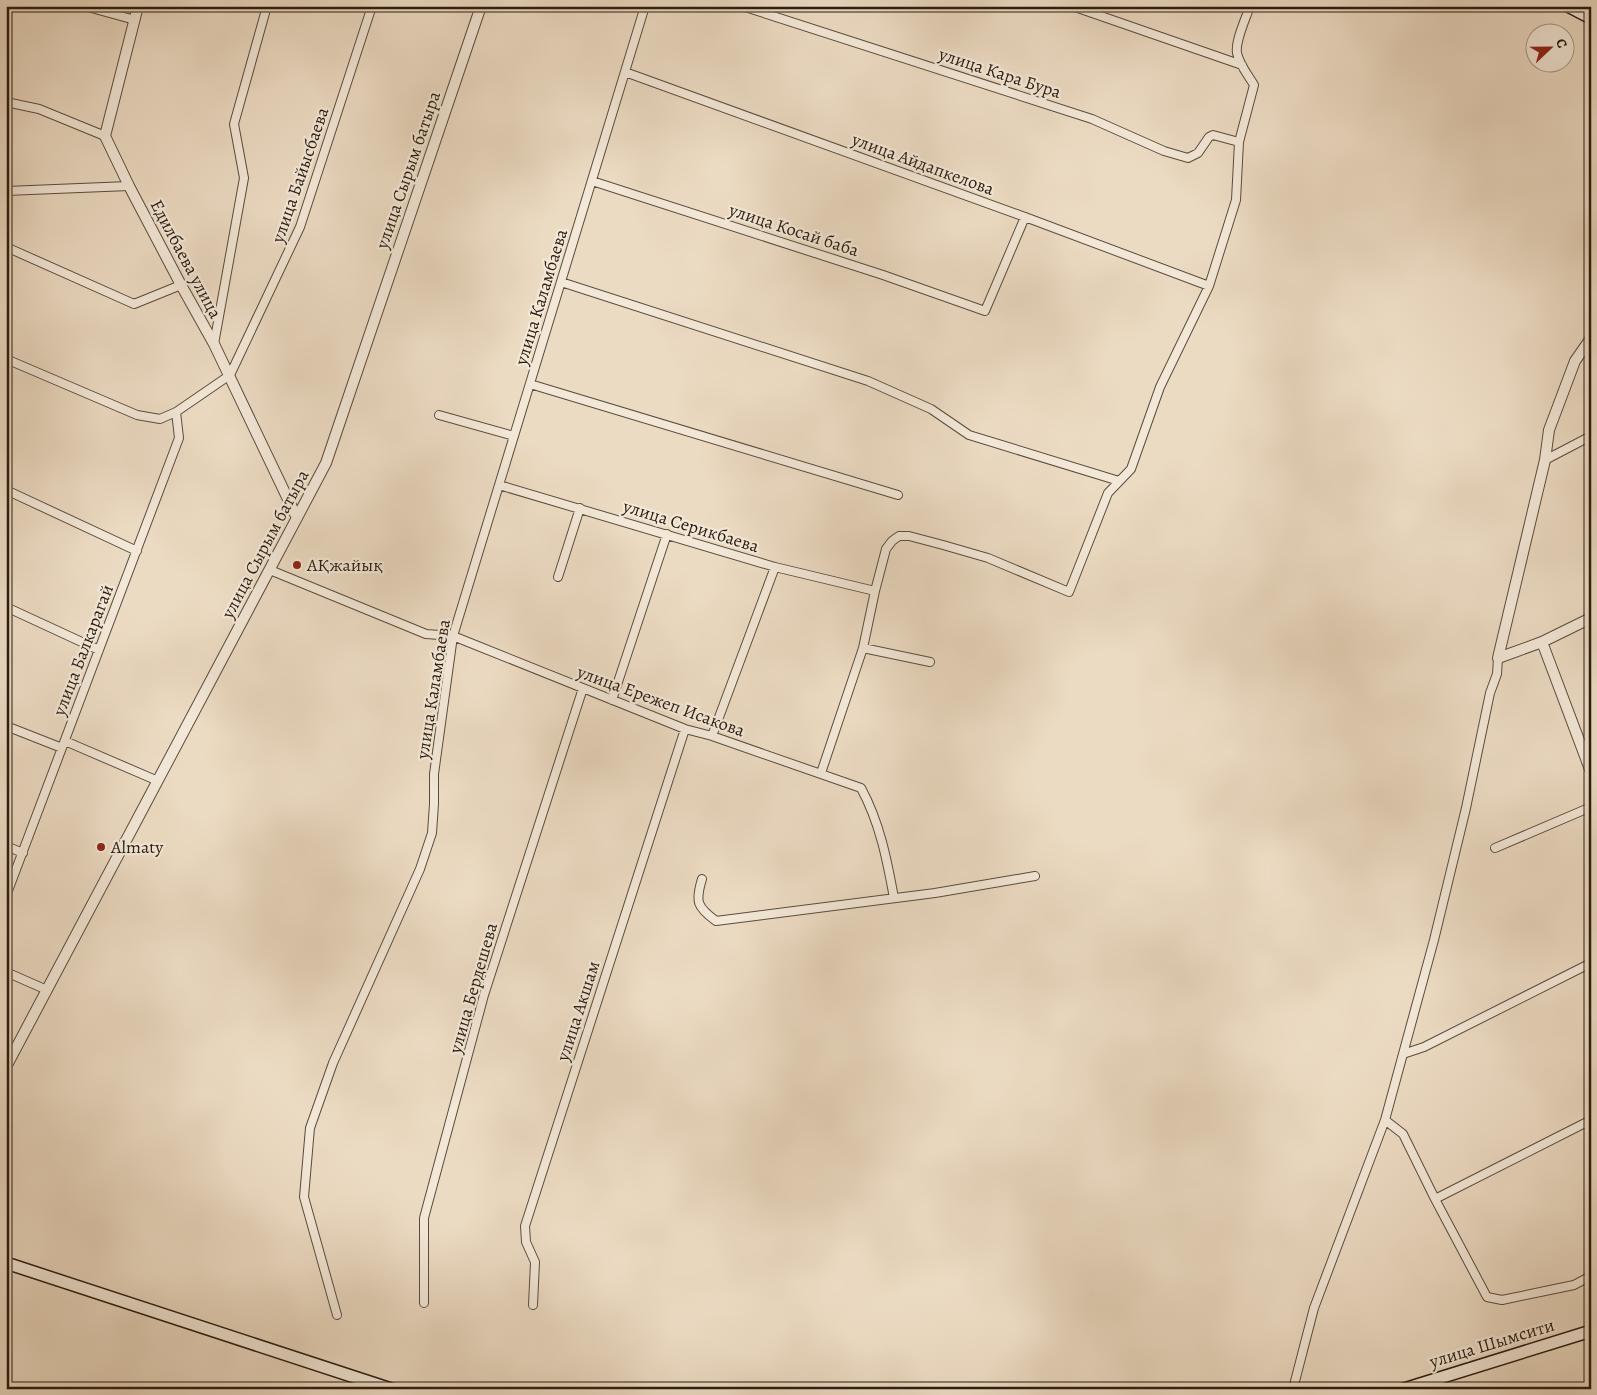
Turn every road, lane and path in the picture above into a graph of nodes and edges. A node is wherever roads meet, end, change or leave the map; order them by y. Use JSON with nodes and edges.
{"nodes":[{"id":1,"x":84,"y":6,"type":"edge"},
{"id":2,"x":138,"y":6,"type":"edge"},
{"id":3,"x":267,"y":6,"type":"edge"},
{"id":4,"x":372,"y":6,"type":"edge"},
{"id":5,"x":481,"y":6,"type":"edge"},
{"id":6,"x":645,"y":6,"type":"edge"},
{"id":7,"x":742,"y":6,"type":"edge"},
{"id":8,"x":1072,"y":6,"type":"edge"},
{"id":9,"x":1250,"y":6,"type":"edge"},
{"id":10,"x":1568,"y":6,"type":"edge"},
{"id":11,"x":1591,"y":18,"type":"edge"},
{"id":12,"x":135,"y":20,"type":"junction"},
{"id":13,"x":1242,"y":65,"type":"junction"},
{"id":14,"x":625,"y":72,"type":"junction"},
{"id":15,"x":6,"y":102,"type":"edge"},
{"id":16,"x":105,"y":136,"type":"junction"},
{"id":17,"x":1239,"y":142,"type":"junction"},
{"id":18,"x":592,"y":181,"type":"junction"},
{"id":19,"x":129,"y":186,"type":"junction"},
{"id":20,"x":6,"y":191,"type":"edge"},
{"id":21,"x":1025,"y":217,"type":"junction"},
{"id":22,"x":6,"y":246,"type":"edge"},
{"id":23,"x":561,"y":282,"type":"junction"},
{"id":24,"x":181,"y":285,"type":"junction"},
{"id":25,"x":1208,"y":286,"type":"junction"},
{"id":26,"x":1591,"y":338,"type":"edge"},
{"id":27,"x":214,"y":344,"type":"junction"},
{"id":28,"x":6,"y":359,"type":"edge"},
{"id":29,"x":230,"y":375,"type":"junction"},
{"id":30,"x":530,"y":384,"type":"junction"},
{"id":31,"x":176,"y":412,"type":"junction"},
{"id":32,"x":439,"y":415,"type":"dead end"},
{"id":33,"x":514,"y":436,"type":"junction"},
{"id":34,"x":1591,"y":436,"type":"edge"},
{"id":35,"x":1545,"y":460,"type":"junction"},
{"id":36,"x":1119,"y":481,"type":"junction"},
{"id":37,"x":499,"y":485,"type":"junction"},
{"id":38,"x":6,"y":490,"type":"edge"},
{"id":39,"x":898,"y":495,"type":"dead end"},
{"id":40,"x":580,"y":508,"type":"junction"},
{"id":41,"x":297,"y":518,"type":"junction"},
{"id":42,"x":667,"y":534,"type":"junction"},
{"id":43,"x":137,"y":551,"type":"junction"},
{"id":44,"x":775,"y":567,"type":"junction"},
{"id":45,"x":270,"y":570,"type":"junction"},
{"id":46,"x":558,"y":577,"type":"dead end"},
{"id":47,"x":875,"y":592,"type":"junction"},
{"id":48,"x":6,"y":606,"type":"edge"},
{"id":49,"x":1591,"y":618,"type":"edge"},
{"id":50,"x":453,"y":636,"type":"junction"},
{"id":51,"x":1542,"y":642,"type":"junction"},
{"id":52,"x":863,"y":648,"type":"junction"},
{"id":53,"x":100,"y":650,"type":"junction"},
{"id":54,"x":1498,"y":658,"type":"junction"},
{"id":55,"x":930,"y":662,"type":"dead end"},
{"id":56,"x":583,"y":688,"type":"junction"},
{"id":57,"x":612,"y":700,"type":"junction"},
{"id":58,"x":6,"y":726,"type":"edge"},
{"id":59,"x":685,"y":729,"type":"junction"},
{"id":60,"x":712,"y":736,"type":"junction"},
{"id":61,"x":63,"y":745,"type":"junction"},
{"id":62,"x":1591,"y":772,"type":"edge"},
{"id":63,"x":821,"y":773,"type":"junction"},
{"id":64,"x":158,"y":782,"type":"junction"},
{"id":65,"x":1591,"y":806,"type":"edge"},
{"id":66,"x":6,"y":846,"type":"edge"},
{"id":67,"x":1495,"y":848,"type":"dead end"},
{"id":68,"x":23,"y":853,"type":"junction"},
{"id":69,"x":1035,"y":876,"type":"dead end"},
{"id":70,"x":702,"y":879,"type":"dead end"},
{"id":71,"x":6,"y":896,"type":"edge"},
{"id":72,"x":894,"y":898,"type":"junction"},
{"id":73,"x":1591,"y":963,"type":"edge"},
{"id":74,"x":6,"y":972,"type":"edge"},
{"id":75,"x":47,"y":990,"type":"junction"},
{"id":76,"x":1403,"y":1054,"type":"junction"},
{"id":77,"x":6,"y":1068,"type":"edge"},
{"id":78,"x":1385,"y":1120,"type":"junction"},
{"id":79,"x":1591,"y":1120,"type":"edge"},
{"id":80,"x":1435,"y":1199,"type":"junction"},
{"id":81,"x":6,"y":1256,"type":"edge"},
{"id":82,"x":6,"y":1263,"type":"edge"},
{"id":83,"x":22,"y":1269,"type":"junction"},
{"id":84,"x":6,"y":1272,"type":"edge"},
{"id":85,"x":1591,"y":1276,"type":"edge"},
{"id":86,"x":424,"y":1303,"type":"dead end"},
{"id":87,"x":533,"y":1305,"type":"dead end"},
{"id":88,"x":336,"y":1315,"type":"dead end"},
{"id":89,"x":1591,"y":1331,"type":"edge"},
{"id":90,"x":391,"y":1389,"type":"edge"},
{"id":91,"x":1293,"y":1389,"type":"edge"},
{"id":92,"x":1404,"y":1389,"type":"edge"}],
"edges":[{"from":1,"to":12,"type":"street"},
{"from":2,"to":12,"type":"street"},
{"from":3,"to":27,"type":"street"},
{"from":4,"to":29,"type":"street","name":"улица Байысбаева"},
{"from":5,"to":41,"type":"street","name":"улица Сырым батыра"},
{"from":6,"to":14,"type":"street","name":"улица Каламбаева"},
{"from":7,"to":17,"type":"street","name":"улица Кара Бура"},
{"from":8,"to":13,"type":"street"},
{"from":9,"to":13,"type":"street"},
{"from":10,"to":11,"type":"main road"},
{"from":12,"to":16,"type":"street"},
{"from":13,"to":17,"type":"street"},
{"from":14,"to":18,"type":"street","name":"улица Каламбаева"},
{"from":14,"to":21,"type":"street","name":"улица Айдапкелова"},
{"from":15,"to":16,"type":"street"},
{"from":16,"to":19,"type":"street","name":"Едилбаева улица"},
{"from":17,"to":25,"type":"street"},
{"from":18,"to":21,"type":"street","name":"улица Косай баба"},
{"from":18,"to":23,"type":"street","name":"улица Каламбаева"},
{"from":19,"to":20,"type":"street"},
{"from":19,"to":24,"type":"street","name":"Едилбаева улица"},
{"from":21,"to":25,"type":"street","name":"улица Айдапкелова"},
{"from":22,"to":24,"type":"street"},
{"from":23,"to":30,"type":"street","name":"улица Каламбаева"},
{"from":23,"to":36,"type":"street"},
{"from":24,"to":27,"type":"street","name":"Едилбаева улица"},
{"from":25,"to":36,"type":"street"},
{"from":26,"to":35,"type":"street"},
{"from":27,"to":29,"type":"street","name":"Едилбаева улица"},
{"from":28,"to":31,"type":"street"},
{"from":29,"to":31,"type":"street"},
{"from":29,"to":41,"type":"street","name":"Едилбаева улица"},
{"from":30,"to":33,"type":"street","name":"улица Каламбаева"},
{"from":30,"to":39,"type":"street"},
{"from":31,"to":43,"type":"street","name":"улица Балкарагай"},
{"from":32,"to":33,"type":"street"},
{"from":33,"to":37,"type":"street","name":"улица Каламбаева"},
{"from":34,"to":35,"type":"street"},
{"from":35,"to":54,"type":"street"},
{"from":36,"to":47,"type":"street"},
{"from":37,"to":40,"type":"street","name":"улица Серикбаева"},
{"from":37,"to":50,"type":"street","name":"улица Каламбаева"},
{"from":38,"to":43,"type":"street"},
{"from":40,"to":42,"type":"street","name":"улица Серикбаева"},
{"from":40,"to":46,"type":"street"},
{"from":41,"to":45,"type":"street","name":"улица Сырым батыра"},
{"from":42,"to":44,"type":"street","name":"улица Серикбаева"},
{"from":42,"to":57,"type":"street"},
{"from":43,"to":53,"type":"street","name":"улица Балкарагай"},
{"from":44,"to":47,"type":"street","name":"улица Серикбаева"},
{"from":44,"to":60,"type":"street"},
{"from":45,"to":50,"type":"street","name":"улица Ережеп Исакова"},
{"from":45,"to":64,"type":"street","name":"улица Сырым батыра"},
{"from":47,"to":52,"type":"street"},
{"from":48,"to":53,"type":"street"},
{"from":49,"to":51,"type":"street"},
{"from":50,"to":56,"type":"street","name":"улица Ережеп Исакова"},
{"from":50,"to":88,"type":"street","name":"улица Каламбаева"},
{"from":51,"to":54,"type":"street"},
{"from":51,"to":62,"type":"street"},
{"from":52,"to":55,"type":"street"},
{"from":52,"to":63,"type":"street"},
{"from":53,"to":61,"type":"street","name":"улица Балкарагай"},
{"from":54,"to":76,"type":"street"},
{"from":56,"to":57,"type":"street","name":"улица Ережеп Исакова"},
{"from":56,"to":86,"type":"street","name":"улица Бердешева"},
{"from":57,"to":59,"type":"street","name":"улица Ережеп Исакова"},
{"from":58,"to":61,"type":"street"},
{"from":59,"to":60,"type":"street","name":"улица Ережеп Исакова"},
{"from":59,"to":87,"type":"street","name":"улица Акшам"},
{"from":60,"to":63,"type":"street","name":"улица Ережеп Исакова"},
{"from":61,"to":64,"type":"street"},
{"from":61,"to":68,"type":"street","name":"улица Балкарагай"},
{"from":63,"to":72,"type":"street","name":"улица Ережеп Исакова"},
{"from":64,"to":75,"type":"street","name":"улица Сырым батыра"},
{"from":65,"to":67,"type":"street"},
{"from":66,"to":68,"type":"street"},
{"from":68,"to":71,"type":"street","name":"улица Балкарагай"},
{"from":69,"to":72,"type":"street"},
{"from":70,"to":72,"type":"street"},
{"from":73,"to":76,"type":"street"},
{"from":74,"to":75,"type":"street"},
{"from":75,"to":77,"type":"street","name":"улица Сырым батыра"},
{"from":76,"to":78,"type":"street"},
{"from":78,"to":80,"type":"street"},
{"from":78,"to":91,"type":"street"},
{"from":79,"to":80,"type":"street"},
{"from":80,"to":85,"type":"street"},
{"from":81,"to":83,"type":"main road"},
{"from":82,"to":83,"type":"main road"},
{"from":83,"to":84,"type":"main road"},
{"from":83,"to":90,"type":"main road"},
{"from":89,"to":92,"type":"main road","name":"улица Шымсити"}]}
